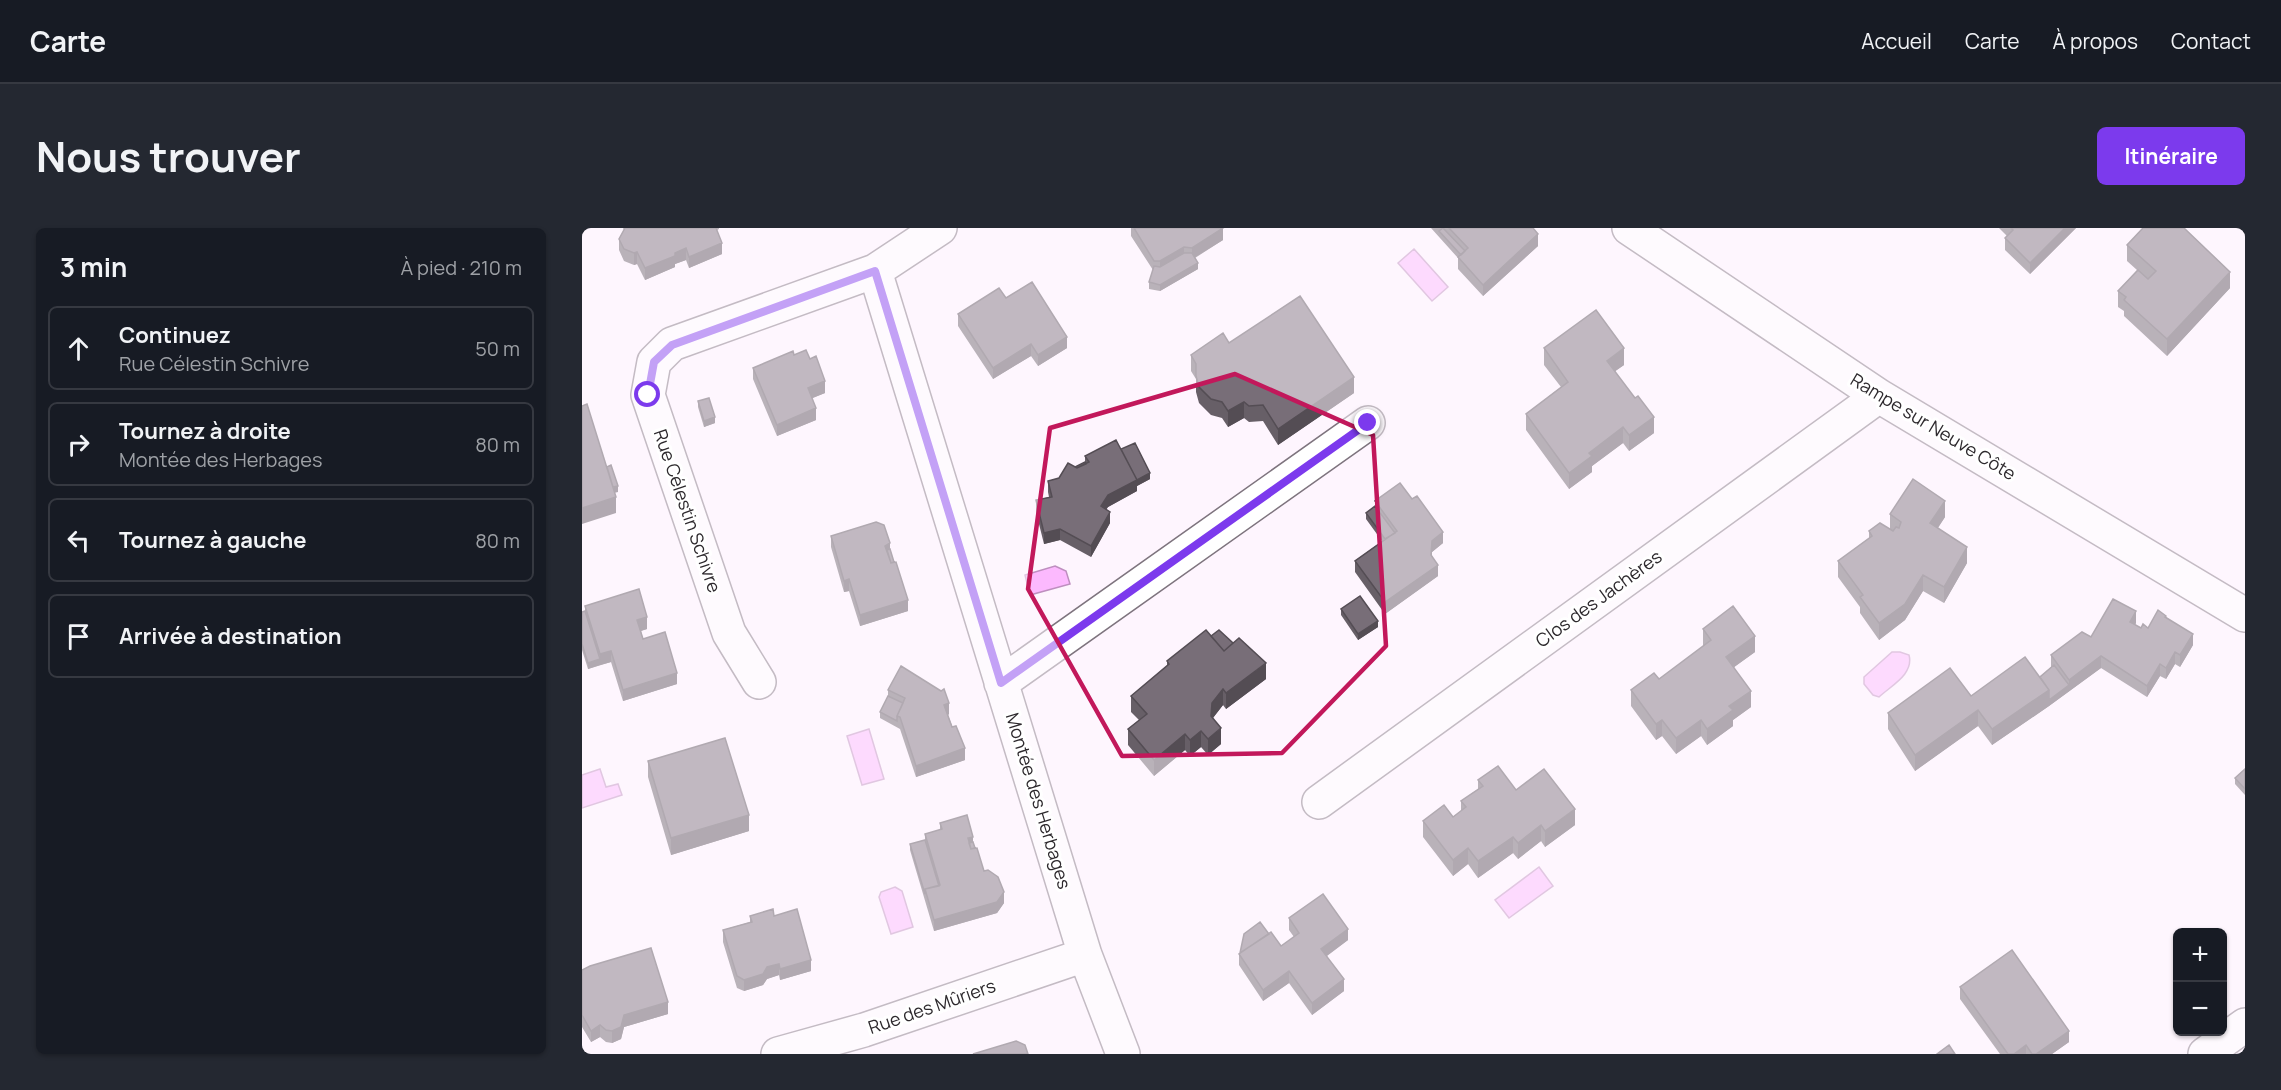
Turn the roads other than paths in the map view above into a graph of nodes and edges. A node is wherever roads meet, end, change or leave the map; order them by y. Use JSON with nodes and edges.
{"nodes":[{"id":1,"x":940,"y":228,"type":"edge"},
{"id":2,"x":1629,"y":228,"type":"edge"},
{"id":3,"x":875,"y":271,"type":"junction"},
{"id":4,"x":1879,"y":396,"type":"junction"},
{"id":5,"x":1368,"y":423,"type":"dead end"},
{"id":6,"x":2245,"y":615,"type":"edge"},
{"id":7,"x":759,"y":682,"type":"dead end"},
{"id":8,"x":1001,"y":683,"type":"junction"},
{"id":9,"x":1319,"y":802,"type":"dead end"},
{"id":10,"x":1085,"y":955,"type":"junction"},
{"id":11,"x":2245,"y":1025,"type":"edge"},
{"id":12,"x":778,"y":1054,"type":"edge"},
{"id":13,"x":1122,"y":1054,"type":"edge"},
{"id":14,"x":2205,"y":1054,"type":"edge"}],
"edges":[{"from":1,"to":3,"type":"street","name":"Rue Célestin Schivre"},
{"from":2,"to":4,"type":"street","name":"Rampe sur Neuve Côte"},
{"from":3,"to":7,"type":"street","name":"Rue Célestin Schivre"},
{"from":3,"to":8,"type":"street","name":"Montée des Herbages"},
{"from":4,"to":6,"type":"street","name":"Rampe sur Neuve Côte"},
{"from":4,"to":9,"type":"street","name":"Clos des Jachères"},
{"from":5,"to":8,"type":"street"},
{"from":8,"to":10,"type":"street","name":"Montée des Herbages"},
{"from":10,"to":12,"type":"street","name":"Rue des Mûriers"},
{"from":10,"to":13,"type":"street","name":"Montée des Herbages"},
{"from":11,"to":14,"type":"street"}]}
